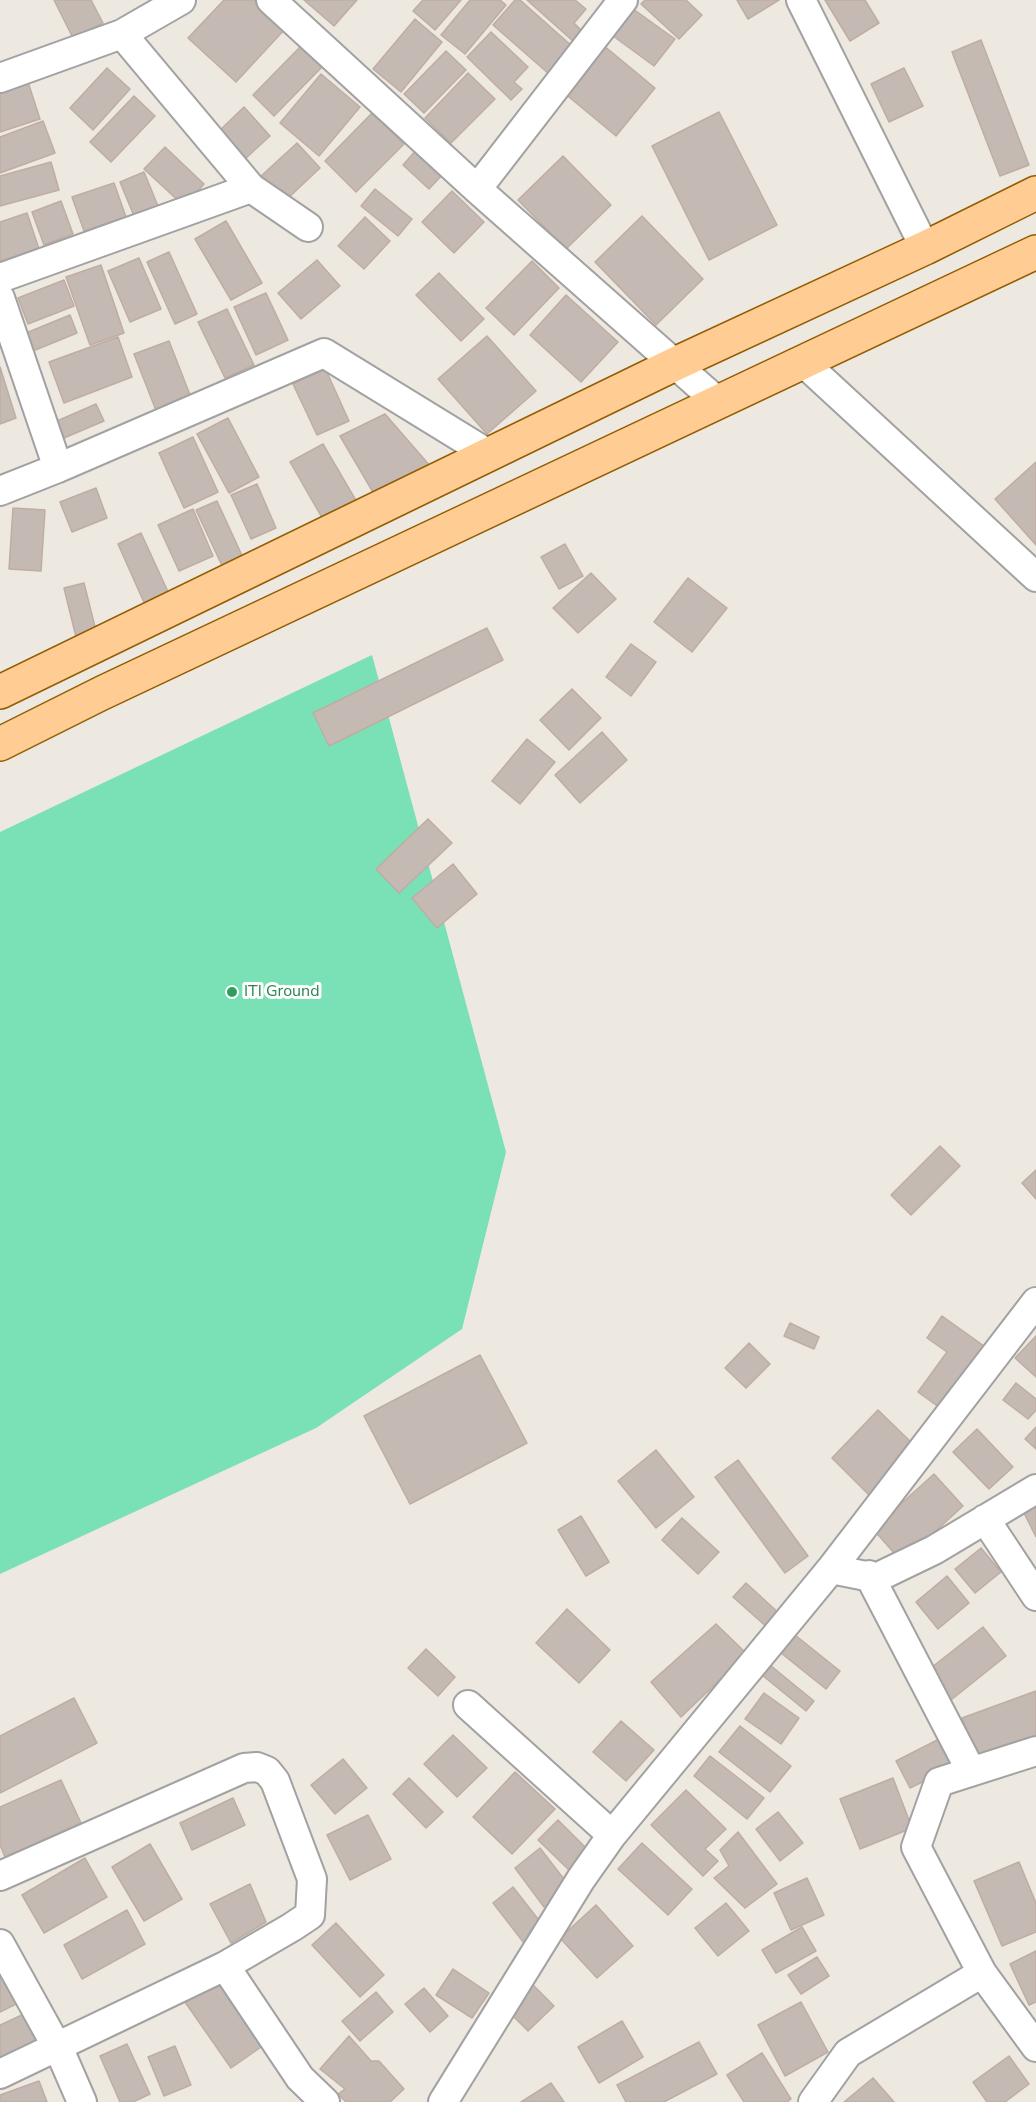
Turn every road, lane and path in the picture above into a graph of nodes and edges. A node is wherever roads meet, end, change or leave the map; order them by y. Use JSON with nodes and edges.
{"nodes":[{"id":1,"x":182,"y":0,"type":"edge"},
{"id":2,"x":271,"y":0,"type":"edge"},
{"id":3,"x":623,"y":0,"type":"edge"},
{"id":4,"x":801,"y":0,"type":"edge"},
{"id":5,"x":122,"y":34,"type":"junction"},
{"id":6,"x":0,"y":78,"type":"edge"},
{"id":7,"x":251,"y":188,"type":"junction"},
{"id":8,"x":477,"y":189,"type":"junction"},
{"id":9,"x":1036,"y":193,"type":"edge"},
{"id":10,"x":308,"y":227,"type":"dead end"},
{"id":11,"x":925,"y":248,"type":"junction"},
{"id":12,"x":1036,"y":252,"type":"edge"},
{"id":13,"x":0,"y":278,"type":"edge"},
{"id":14,"x":0,"y":298,"type":"edge"},
{"id":15,"x":804,"y":363,"type":"junction"},
{"id":16,"x":675,"y":364,"type":"junction"},
{"id":17,"x":719,"y":403,"type":"junction"},
{"id":18,"x":490,"y":455,"type":"junction"},
{"id":19,"x":58,"y":468,"type":"junction"},
{"id":20,"x":0,"y":491,"type":"edge"},
{"id":21,"x":1036,"y":577,"type":"edge"},
{"id":22,"x":0,"y":692,"type":"edge"},
{"id":23,"x":0,"y":744,"type":"edge"},
{"id":24,"x":1036,"y":1302,"type":"edge"},
{"id":25,"x":1036,"y":1489,"type":"edge"},
{"id":26,"x":985,"y":1520,"type":"junction"},
{"id":27,"x":831,"y":1569,"type":"junction"},
{"id":28,"x":869,"y":1575,"type":"junction"},
{"id":29,"x":1036,"y":1596,"type":"edge"},
{"id":30,"x":468,"y":1705,"type":"dead end"},
{"id":31,"x":1036,"y":1751,"type":"edge"},
{"id":32,"x":971,"y":1771,"type":"junction"},
{"id":33,"x":612,"y":1835,"type":"junction"},
{"id":34,"x":0,"y":1876,"type":"edge"},
{"id":35,"x":0,"y":1944,"type":"edge"},
{"id":36,"x":225,"y":1965,"type":"junction"},
{"id":37,"x":982,"y":1973,"type":"junction"},
{"id":38,"x":56,"y":2047,"type":"junction"},
{"id":39,"x":1036,"y":2047,"type":"edge"},
{"id":40,"x":0,"y":2074,"type":"edge"},
{"id":41,"x":82,"y":2102,"type":"edge"},
{"id":42,"x":325,"y":2102,"type":"edge"},
{"id":43,"x":443,"y":2102,"type":"edge"},
{"id":44,"x":813,"y":2102,"type":"edge"}],
"edges":[{"from":1,"to":5,"type":"street"},
{"from":2,"to":8,"type":"street"},
{"from":3,"to":8,"type":"street"},
{"from":4,"to":11,"type":"street"},
{"from":5,"to":6,"type":"street"},
{"from":5,"to":7,"type":"street"},
{"from":7,"to":10,"type":"street"},
{"from":7,"to":13,"type":"street"},
{"from":8,"to":16,"type":"street"},
{"from":9,"to":11,"type":"main road"},
{"from":11,"to":16,"type":"main road"},
{"from":12,"to":15,"type":"main road"},
{"from":14,"to":19,"type":"street"},
{"from":15,"to":17,"type":"main road"},
{"from":15,"to":21,"type":"street"},
{"from":16,"to":17,"type":"street"},
{"from":16,"to":18,"type":"main road"},
{"from":17,"to":23,"type":"main road"},
{"from":18,"to":19,"type":"street"},
{"from":18,"to":22,"type":"main road"},
{"from":19,"to":20,"type":"street"},
{"from":24,"to":27,"type":"street"},
{"from":25,"to":26,"type":"street"},
{"from":26,"to":28,"type":"street"},
{"from":26,"to":29,"type":"street"},
{"from":27,"to":28,"type":"street"},
{"from":27,"to":33,"type":"street"},
{"from":28,"to":32,"type":"street"},
{"from":30,"to":33,"type":"street"},
{"from":31,"to":32,"type":"street"},
{"from":32,"to":37,"type":"street"},
{"from":33,"to":43,"type":"street"},
{"from":34,"to":36,"type":"street"},
{"from":35,"to":38,"type":"street"},
{"from":36,"to":38,"type":"street"},
{"from":36,"to":42,"type":"street"},
{"from":37,"to":39,"type":"street"},
{"from":37,"to":44,"type":"street"},
{"from":38,"to":40,"type":"street"},
{"from":38,"to":41,"type":"street"}]}
